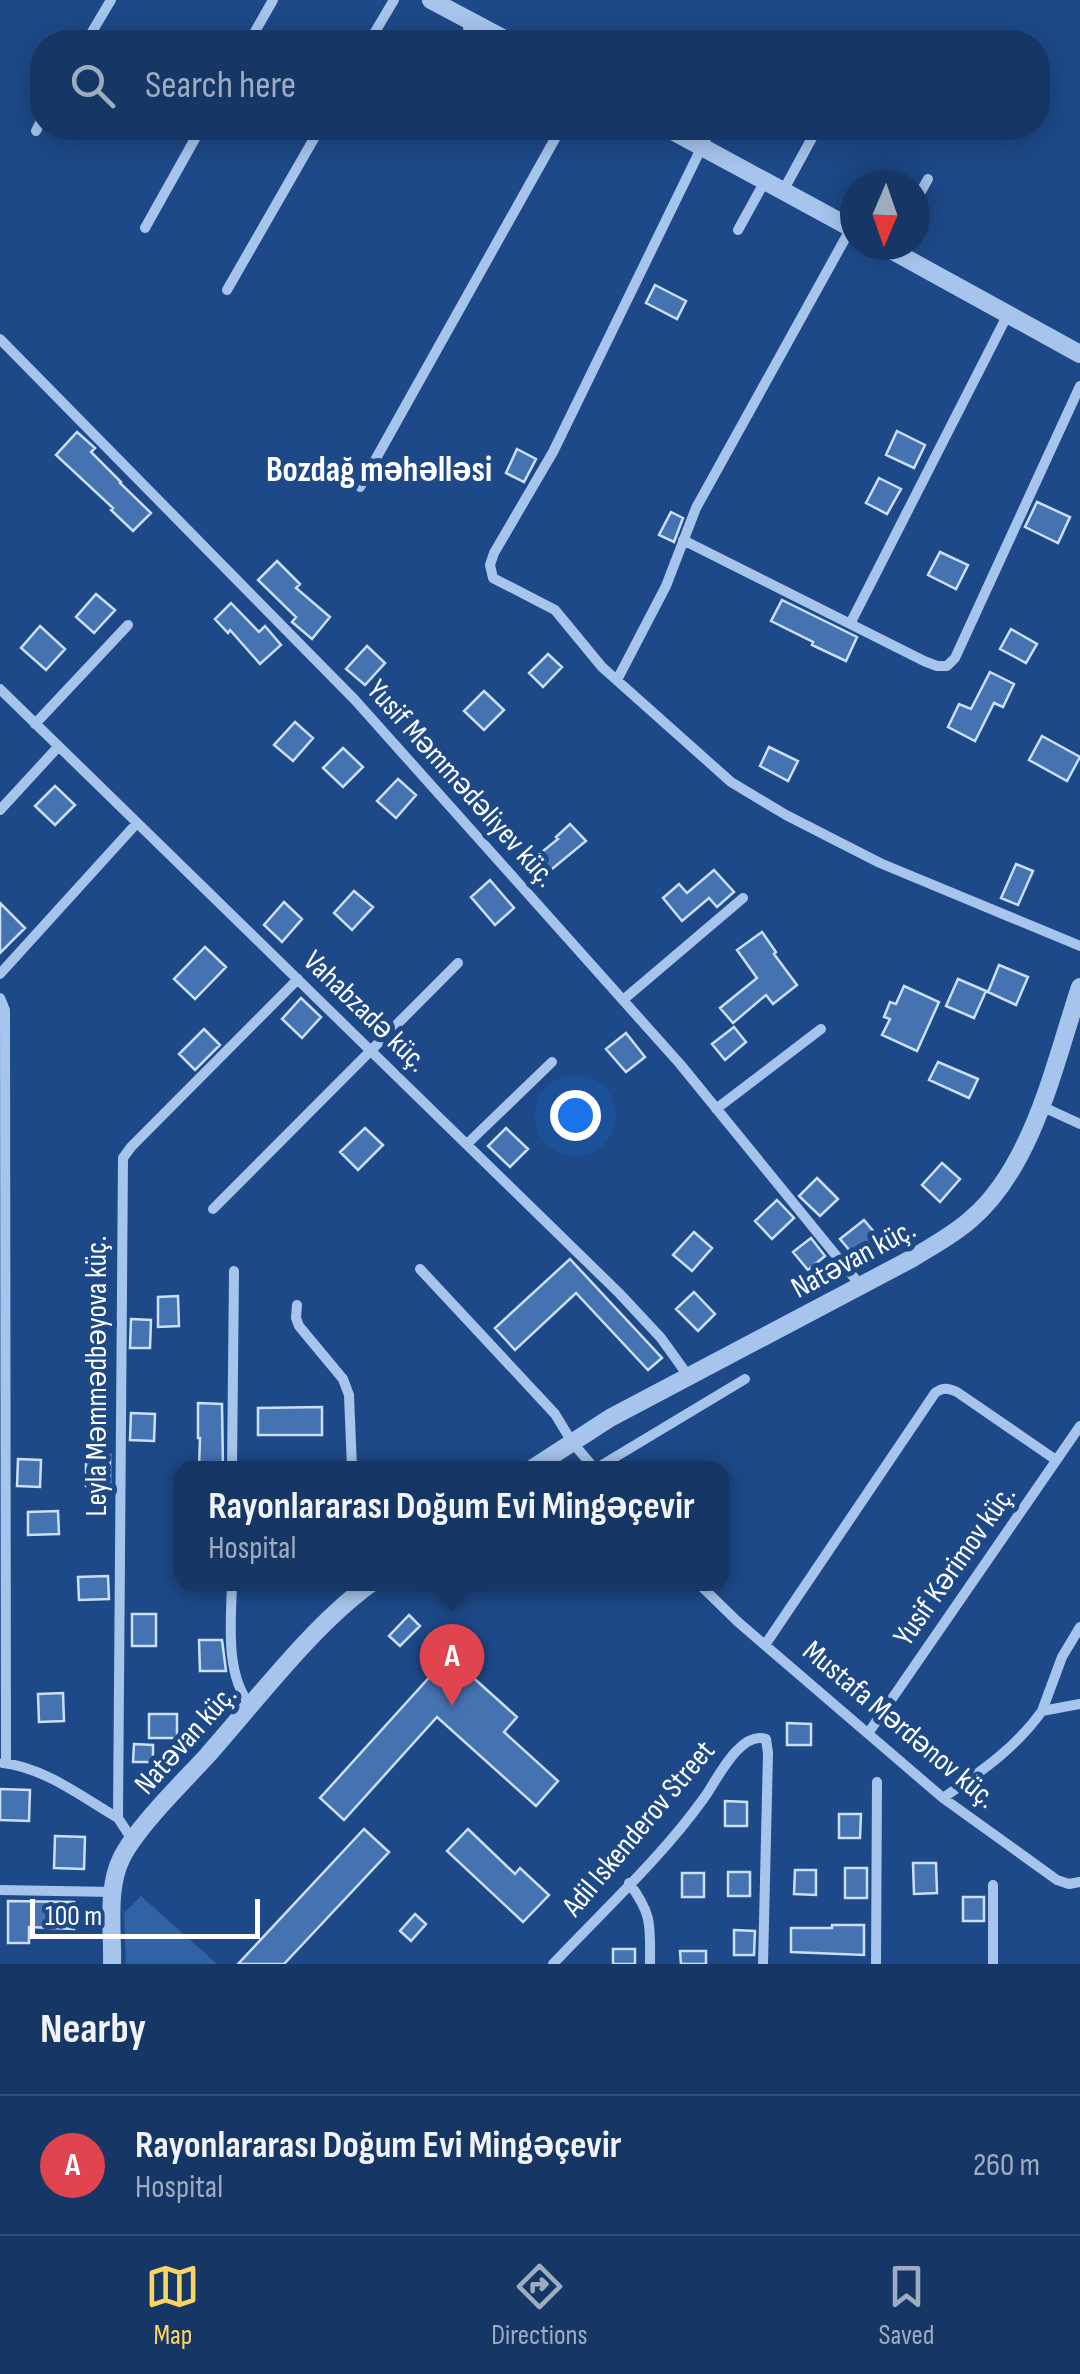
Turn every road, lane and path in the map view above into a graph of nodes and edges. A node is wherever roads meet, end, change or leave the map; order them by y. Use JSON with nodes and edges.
{"nodes":[{"id":1,"x":110,"y":0,"type":"edge"},
{"id":2,"x":273,"y":0,"type":"edge"},
{"id":3,"x":394,"y":0,"type":"edge"},
{"id":4,"x":431,"y":0,"type":"edge"},
{"id":5,"x":469,"y":20,"type":"junction"},
{"id":6,"x":93,"y":30,"type":"edge"},
{"id":7,"x":256,"y":30,"type":"edge"},
{"id":8,"x":376,"y":30,"type":"edge"},
{"id":9,"x":468,"y":30,"type":"edge"},
{"id":10,"x":488,"y":30,"type":"edge"},
{"id":11,"x":194,"y":140,"type":"edge"},
{"id":12,"x":313,"y":140,"type":"edge"},
{"id":13,"x":554,"y":140,"type":"edge"},
{"id":14,"x":689,"y":140,"type":"edge"},
{"id":15,"x":704,"y":140,"type":"edge"},
{"id":16,"x":811,"y":140,"type":"edge"},
{"id":17,"x":700,"y":146,"type":"junction"},
{"id":18,"x":765,"y":181,"type":"junction"},
{"id":19,"x":783,"y":190,"type":"junction"},
{"id":20,"x":840,"y":222,"type":"edge"},
{"id":21,"x":145,"y":228,"type":"dead end"},
{"id":22,"x":738,"y":230,"type":"dead end"},
{"id":23,"x":840,"y":252,"type":"edge"},
{"id":24,"x":913,"y":260,"type":"edge"},
{"id":25,"x":227,"y":290,"type":"dead end"},
{"id":26,"x":1008,"y":314,"type":"junction"},
{"id":27,"x":0,"y":338,"type":"edge"},
{"id":28,"x":1080,"y":354,"type":"edge"},
{"id":29,"x":1080,"y":386,"type":"edge"},
{"id":30,"x":360,"y":487,"type":"dead end"},
{"id":31,"x":683,"y":540,"type":"junction"},
{"id":32,"x":850,"y":624,"type":"junction"},
{"id":33,"x":128,"y":625,"type":"dead end"},
{"id":34,"x":617,"y":680,"type":"junction"},
{"id":35,"x":0,"y":689,"type":"edge"},
{"id":36,"x":35,"y":724,"type":"junction"},
{"id":37,"x":58,"y":746,"type":"junction"},
{"id":38,"x":0,"y":810,"type":"edge"},
{"id":39,"x":136,"y":823,"type":"junction"},
{"id":40,"x":743,"y":898,"type":"dead end"},
{"id":41,"x":1080,"y":946,"type":"edge"},
{"id":42,"x":458,"y":964,"type":"dead end"},
{"id":43,"x":0,"y":974,"type":"edge"},
{"id":44,"x":298,"y":979,"type":"junction"},
{"id":45,"x":1080,"y":986,"type":"edge"},
{"id":46,"x":0,"y":998,"type":"edge"},
{"id":47,"x":622,"y":1000,"type":"junction"},
{"id":48,"x":821,"y":1029,"type":"dead end"},
{"id":49,"x":372,"y":1050,"type":"junction"},
{"id":50,"x":552,"y":1062,"type":"dead end"},
{"id":51,"x":1040,"y":1106,"type":"junction"},
{"id":52,"x":716,"y":1109,"type":"junction"},
{"id":53,"x":1080,"y":1124,"type":"edge"},
{"id":54,"x":467,"y":1144,"type":"junction"},
{"id":55,"x":214,"y":1208,"type":"dead end"},
{"id":56,"x":420,"y":1268,"type":"dead end"},
{"id":57,"x":234,"y":1271,"type":"dead end"},
{"id":58,"x":860,"y":1286,"type":"junction"},
{"id":59,"x":297,"y":1305,"type":"dead end"},
{"id":60,"x":688,"y":1377,"type":"junction"},
{"id":61,"x":744,"y":1379,"type":"dead end"},
{"id":62,"x":1080,"y":1426,"type":"edge"},
{"id":63,"x":572,"y":1442,"type":"junction"},
{"id":64,"x":1056,"y":1460,"type":"junction"},
{"id":65,"x":232,"y":1461,"type":"edge"},
{"id":66,"x":352,"y":1461,"type":"edge"},
{"id":67,"x":544,"y":1461,"type":"edge"},
{"id":68,"x":590,"y":1461,"type":"edge"},
{"id":69,"x":608,"y":1461,"type":"edge"},
{"id":70,"x":232,"y":1591,"type":"edge"},
{"id":71,"x":357,"y":1591,"type":"edge"},
{"id":72,"x":707,"y":1591,"type":"edge"},
{"id":73,"x":1080,"y":1626,"type":"edge"},
{"id":74,"x":764,"y":1644,"type":"junction"},
{"id":75,"x":3,"y":1692,"type":"edge"},
{"id":76,"x":1080,"y":1704,"type":"edge"},
{"id":77,"x":251,"y":1706,"type":"junction"},
{"id":78,"x":1042,"y":1711,"type":"junction"},
{"id":79,"x":869,"y":1732,"type":"junction"},
{"id":80,"x":3,"y":1763,"type":"edge"},
{"id":81,"x":877,"y":1782,"type":"dead end"},
{"id":82,"x":943,"y":1798,"type":"junction"},
{"id":83,"x":118,"y":1818,"type":"junction"},
{"id":84,"x":133,"y":1841,"type":"junction"},
{"id":85,"x":1080,"y":1882,"type":"edge"},
{"id":86,"x":629,"y":1883,"type":"junction"},
{"id":87,"x":993,"y":1885,"type":"dead end"},
{"id":88,"x":0,"y":1890,"type":"edge"},
{"id":89,"x":114,"y":1892,"type":"junction"},
{"id":90,"x":112,"y":1964,"type":"edge"},
{"id":91,"x":554,"y":1964,"type":"edge"},
{"id":92,"x":650,"y":1964,"type":"edge"},
{"id":93,"x":764,"y":1964,"type":"edge"},
{"id":94,"x":876,"y":1964,"type":"edge"},
{"id":95,"x":992,"y":1964,"type":"edge"}],
"edges":[{"from":1,"to":6,"type":"street"},
{"from":2,"to":7,"type":"street"},
{"from":3,"to":8,"type":"street"},
{"from":4,"to":5,"type":"street"},
{"from":5,"to":9,"type":"street"},
{"from":5,"to":10,"type":"street"},
{"from":11,"to":21,"type":"street"},
{"from":12,"to":25,"type":"street"},
{"from":13,"to":30,"type":"street"},
{"from":14,"to":17,"type":"street"},
{"from":15,"to":17,"type":"street"},
{"from":16,"to":19,"type":"street"},
{"from":17,"to":18,"type":"street"},
{"from":17,"to":34,"type":"street"},
{"from":18,"to":19,"type":"street"},
{"from":18,"to":22,"type":"street"},
{"from":19,"to":20,"type":"street"},
{"from":23,"to":31,"type":"street"},
{"from":24,"to":26,"type":"street"},
{"from":26,"to":28,"type":"street"},
{"from":26,"to":32,"type":"street"},
{"from":27,"to":47,"type":"street","name":"Yusif Məmmədəliyev küç."},
{"from":29,"to":32,"type":"street"},
{"from":31,"to":32,"type":"street"},
{"from":31,"to":34,"type":"street"},
{"from":33,"to":36,"type":"street"},
{"from":34,"to":41,"type":"street"},
{"from":35,"to":36,"type":"street","name":"Vahabzadə küç."},
{"from":36,"to":37,"type":"street","name":"Vahabzadə küç."},
{"from":37,"to":38,"type":"street"},
{"from":37,"to":39,"type":"street","name":"Vahabzadə küç."},
{"from":39,"to":43,"type":"street"},
{"from":39,"to":44,"type":"street","name":"Vahabzadə küç."},
{"from":40,"to":47,"type":"street"},
{"from":42,"to":49,"type":"street"},
{"from":44,"to":49,"type":"street","name":"Vahabzadə küç."},
{"from":44,"to":83,"type":"street","name":"Leyla Məmmədbəyova küç."},
{"from":45,"to":51,"type":"street","name":"Natəvan küç."},
{"from":46,"to":75,"type":"street"},
{"from":47,"to":52,"type":"street","name":"Yusif Məmmədəliyev küç."},
{"from":48,"to":52,"type":"street"},
{"from":49,"to":54,"type":"street","name":"Vahabzadə küç."},
{"from":49,"to":55,"type":"street"},
{"from":50,"to":54,"type":"street"},
{"from":51,"to":53,"type":"street"},
{"from":51,"to":58,"type":"street","name":"Natəvan küç."},
{"from":52,"to":58,"type":"street","name":"Yusif Məmmədəliyev küç."},
{"from":54,"to":60,"type":"street","name":"Vahabzadə küç."},
{"from":56,"to":63,"type":"street"},
{"from":57,"to":65,"type":"street"},
{"from":58,"to":60,"type":"street","name":"Natəvan küç."},
{"from":59,"to":66,"type":"street"},
{"from":60,"to":63,"type":"street","name":"Natəvan küç."},
{"from":61,"to":69,"type":"street"},
{"from":62,"to":64,"type":"street","name":"Yusif Kərimov küç."},
{"from":63,"to":67,"type":"street","name":"Natəvan küç."},
{"from":63,"to":68,"type":"street"},
{"from":64,"to":74,"type":"street"},
{"from":64,"to":79,"type":"street","name":"Yusif Kərimov küç."},
{"from":70,"to":77,"type":"street"},
{"from":71,"to":77,"type":"street","name":"Natəvan küç."},
{"from":72,"to":74,"type":"street","name":"Mustafa Mərdənov küç."},
{"from":73,"to":78,"type":"street"},
{"from":74,"to":79,"type":"street","name":"Mustafa Mərdənov küç."},
{"from":75,"to":80,"type":"street"},
{"from":76,"to":78,"type":"street"},
{"from":77,"to":84,"type":"street","name":"Natəvan küç."},
{"from":78,"to":82,"type":"street"},
{"from":79,"to":82,"type":"street","name":"Mustafa Mərdənov küç."},
{"from":80,"to":83,"type":"street"},
{"from":81,"to":94,"type":"street"},
{"from":82,"to":85,"type":"street","name":"Mustafa Mərdənov küç."},
{"from":83,"to":84,"type":"street"},
{"from":84,"to":89,"type":"street","name":"Natəvan küç."},
{"from":86,"to":91,"type":"street","name":"Adil Iskenderov Street"},
{"from":86,"to":92,"type":"street"},
{"from":86,"to":93,"type":"street","name":"Adil Iskenderov Street"},
{"from":87,"to":95,"type":"street"},
{"from":88,"to":89,"type":"street"},
{"from":89,"to":90,"type":"street","name":"Natəvan küç."}]}
